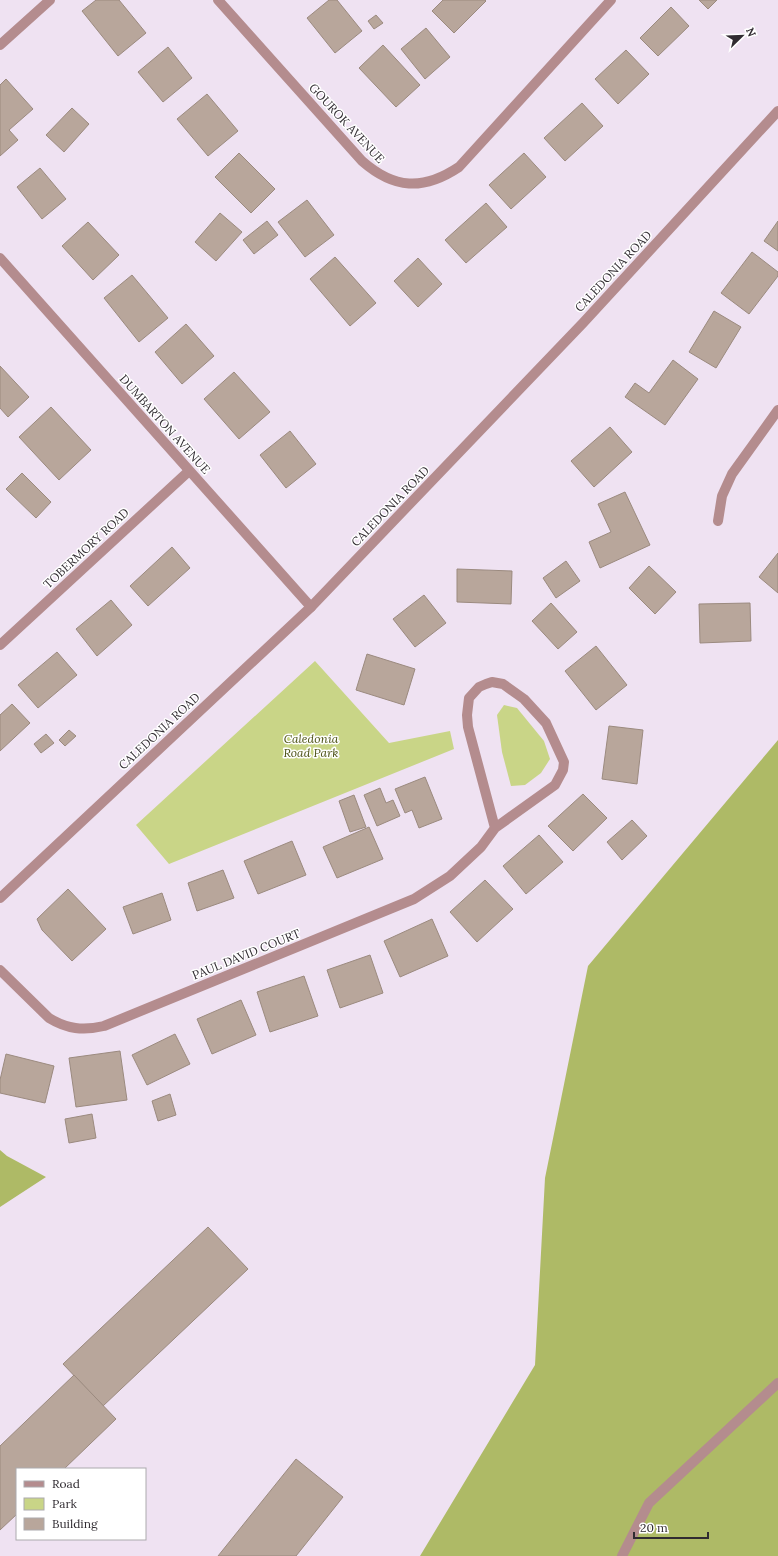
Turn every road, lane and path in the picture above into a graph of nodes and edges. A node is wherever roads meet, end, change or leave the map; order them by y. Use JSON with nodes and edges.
{"nodes":[{"id":1,"x":50,"y":0,"type":"edge"},
{"id":2,"x":218,"y":0,"type":"edge"},
{"id":3,"x":610,"y":0,"type":"edge"},
{"id":4,"x":0,"y":45,"type":"edge"},
{"id":5,"x":778,"y":111,"type":"edge"},
{"id":6,"x":0,"y":258,"type":"edge"},
{"id":7,"x":778,"y":410,"type":"edge"},
{"id":8,"x":189,"y":471,"type":"junction"},
{"id":9,"x":718,"y":521,"type":"dead end"},
{"id":10,"x":311,"y":607,"type":"junction"},
{"id":11,"x":0,"y":645,"type":"edge"},
{"id":12,"x":495,"y":828,"type":"junction"},
{"id":13,"x":0,"y":898,"type":"edge"},
{"id":14,"x":0,"y":970,"type":"edge"},
{"id":15,"x":778,"y":1384,"type":"edge"},
{"id":16,"x":622,"y":1556,"type":"edge"}],
"edges":[{"from":1,"to":4,"type":"street"},
{"from":2,"to":3,"type":"street","name":"GOUROK AVENUE"},
{"from":5,"to":10,"type":"street","name":"CALEDONIA ROAD"},
{"from":6,"to":8,"type":"street","name":"DUMBARTON AVENUE"},
{"from":7,"to":9,"type":"street"},
{"from":8,"to":10,"type":"street","name":"DUMBARTON AVENUE"},
{"from":8,"to":11,"type":"street","name":"TOBERMORY ROAD"},
{"from":10,"to":13,"type":"street","name":"CALEDONIA ROAD"},
{"from":12,"to":12,"type":"street","name":"PAUL DAVID COURT"},
{"from":12,"to":14,"type":"street","name":"PAUL DAVID COURT"},
{"from":15,"to":16,"type":"street"}]}
